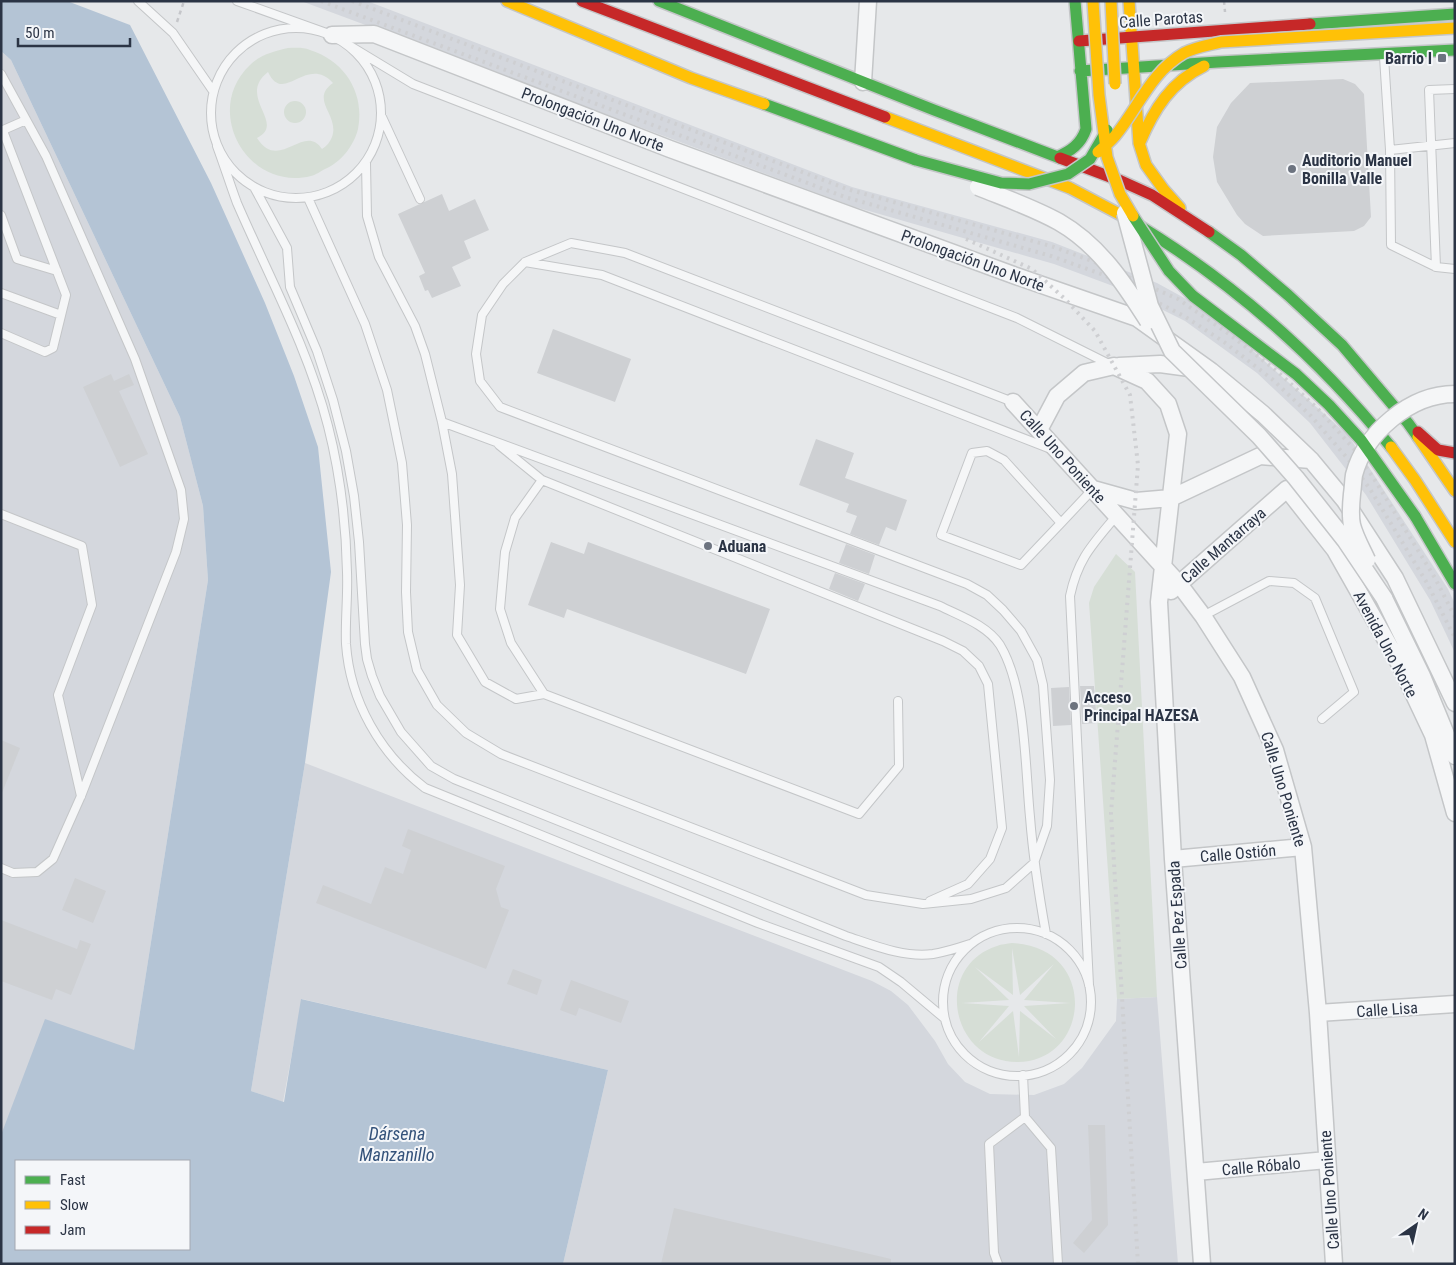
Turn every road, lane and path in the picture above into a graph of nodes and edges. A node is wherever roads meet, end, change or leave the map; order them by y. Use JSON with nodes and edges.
{"nodes":[{"id":1,"x":138,"y":1,"type":"edge"},
{"id":2,"x":238,"y":1,"type":"edge"},
{"id":3,"x":507,"y":1,"type":"edge"},
{"id":4,"x":582,"y":1,"type":"edge"},
{"id":5,"x":659,"y":1,"type":"edge"},
{"id":6,"x":868,"y":1,"type":"edge"},
{"id":7,"x":1076,"y":1,"type":"edge"},
{"id":8,"x":1093,"y":1,"type":"edge"},
{"id":9,"x":1111,"y":1,"type":"edge"},
{"id":10,"x":1129,"y":1,"type":"edge"},
{"id":11,"x":183,"y":2,"type":"edge"},
{"id":12,"x":1455,"y":14,"type":"edge"},
{"id":13,"x":1455,"y":28,"type":"edge"},
{"id":14,"x":173,"y":33,"type":"junction"},
{"id":15,"x":332,"y":35,"type":"junction"},
{"id":16,"x":1131,"y":38,"type":"junction"},
{"id":17,"x":1079,"y":42,"type":"junction"},
{"id":18,"x":1455,"y":50,"type":"edge"},
{"id":19,"x":1384,"y":53,"type":"junction"},
{"id":20,"x":1218,"y":62,"type":"junction"},
{"id":21,"x":1133,"y":68,"type":"junction"},
{"id":22,"x":1080,"y":72,"type":"junction"},
{"id":23,"x":1,"y":74,"type":"edge"},
{"id":24,"x":863,"y":82,"type":"junction"},
{"id":25,"x":1455,"y":88,"type":"edge"},
{"id":26,"x":213,"y":91,"type":"junction"},
{"id":27,"x":1115,"y":91,"type":"dead end"},
{"id":28,"x":1112,"y":110,"type":"dead end"},
{"id":29,"x":382,"y":116,"type":"junction"},
{"id":30,"x":26,"y":120,"type":"junction"},
{"id":31,"x":2,"y":131,"type":"edge"},
{"id":32,"x":1140,"y":143,"type":"junction"},
{"id":33,"x":1455,"y":143,"type":"edge"},
{"id":34,"x":217,"y":146,"type":"junction"},
{"id":35,"x":1431,"y":146,"type":"junction"},
{"id":36,"x":1390,"y":150,"type":"junction"},
{"id":37,"x":1057,"y":157,"type":"junction"},
{"id":38,"x":1090,"y":159,"type":"junction"},
{"id":39,"x":916,"y":160,"type":"junction"},
{"id":40,"x":366,"y":163,"type":"junction"},
{"id":41,"x":254,"y":187,"type":"junction"},
{"id":42,"x":1120,"y":194,"type":"junction"},
{"id":43,"x":308,"y":198,"type":"junction"},
{"id":44,"x":420,"y":198,"type":"dead end"},
{"id":45,"x":1,"y":215,"type":"edge"},
{"id":46,"x":1189,"y":218,"type":"junction"},
{"id":47,"x":525,"y":262,"type":"junction"},
{"id":48,"x":1436,"y":266,"type":"junction"},
{"id":49,"x":1455,"y":269,"type":"edge"},
{"id":50,"x":57,"y":270,"type":"junction"},
{"id":51,"x":1,"y":293,"type":"edge"},
{"id":52,"x":61,"y":315,"type":"junction"},
{"id":53,"x":1,"y":333,"type":"edge"},
{"id":54,"x":1172,"y":350,"type":"junction"},
{"id":55,"x":1114,"y":366,"type":"junction"},
{"id":56,"x":1211,"y":371,"type":"junction"},
{"id":57,"x":1455,"y":394,"type":"edge"},
{"id":58,"x":1014,"y":402,"type":"joint"},
{"id":59,"x":442,"y":422,"type":"junction"},
{"id":60,"x":1408,"y":423,"type":"junction"},
{"id":61,"x":1039,"y":430,"type":"junction"},
{"id":62,"x":492,"y":440,"type":"junction"},
{"id":63,"x":1062,"y":453,"type":"junction"},
{"id":64,"x":1455,"y":453,"type":"edge"},
{"id":65,"x":1311,"y":460,"type":"junction"},
{"id":66,"x":542,"y":480,"type":"junction"},
{"id":67,"x":1094,"y":489,"type":"junction"},
{"id":68,"x":1287,"y":489,"type":"joint"},
{"id":69,"x":1455,"y":491,"type":"edge"},
{"id":70,"x":1171,"y":498,"type":"junction"},
{"id":71,"x":1,"y":514,"type":"edge"},
{"id":72,"x":1117,"y":515,"type":"junction"},
{"id":73,"x":1062,"y":522,"type":"junction"},
{"id":74,"x":1455,"y":542,"type":"edge"},
{"id":75,"x":1164,"y":567,"type":"junction"},
{"id":76,"x":1179,"y":584,"type":"junction"},
{"id":77,"x":1455,"y":584,"type":"edge"},
{"id":78,"x":1384,"y":598,"type":"junction"},
{"id":79,"x":1159,"y":602,"type":"junction"},
{"id":80,"x":1203,"y":616,"type":"junction"},
{"id":81,"x":544,"y":694,"type":"junction"},
{"id":82,"x":898,"y":701,"type":"dead end"},
{"id":83,"x":1455,"y":703,"type":"edge"},
{"id":84,"x":1322,"y":719,"type":"dead end"},
{"id":85,"x":1455,"y":756,"type":"edge"},
{"id":86,"x":81,"y":796,"type":"junction"},
{"id":87,"x":1455,"y":813,"type":"edge"},
{"id":88,"x":1303,"y":847,"type":"junction"},
{"id":89,"x":1173,"y":858,"type":"junction"},
{"id":90,"x":1034,"y":862,"type":"junction"},
{"id":91,"x":1,"y":868,"type":"edge"},
{"id":92,"x":923,"y":904,"type":"junction"},
{"id":93,"x":1046,"y":934,"type":"junction"},
{"id":94,"x":970,"y":944,"type":"junction"},
{"id":95,"x":1089,"y":985,"type":"junction"},
{"id":96,"x":1455,"y":1004,"type":"edge"},
{"id":97,"x":1318,"y":1013,"type":"junction"},
{"id":98,"x":944,"y":1018,"type":"junction"},
{"id":99,"x":1023,"y":1076,"type":"junction"},
{"id":100,"x":1025,"y":1118,"type":"junction"},
{"id":101,"x":1327,"y":1160,"type":"junction"},
{"id":102,"x":1196,"y":1172,"type":"junction"},
{"id":103,"x":998,"y":1264,"type":"edge"},
{"id":104,"x":1058,"y":1264,"type":"edge"},
{"id":105,"x":1202,"y":1264,"type":"edge"},
{"id":106,"x":1334,"y":1264,"type":"edge"}],
"edges":[{"from":1,"to":14,"type":"lane"},
{"from":2,"to":15,"type":"lane"},
{"from":3,"to":39,"type":"main road"},
{"from":4,"to":74,"type":"main road"},
{"from":5,"to":24,"type":"main road"},
{"from":6,"to":24,"type":"street"},
{"from":7,"to":17,"type":"main road"},
{"from":8,"to":42,"type":"main road","bridge":true},
{"from":9,"to":27,"type":"main road","bridge":true},
{"from":10,"to":16,"type":"main road"},
{"from":11,"to":14,"type":"path"},
{"from":12,"to":16,"type":"main road","name":"Calle Parotas"},
{"from":13,"to":38,"type":"main road","bridge":true},
{"from":14,"to":26,"type":"lane"},
{"from":15,"to":26,"type":"lane"},
{"from":15,"to":29,"type":"lane"},
{"from":15,"to":55,"type":"lane"},
{"from":15,"to":56,"type":"street","name":"Prolongación Uno Norte"},
{"from":16,"to":17,"type":"main road","name":"Calle Parotas"},
{"from":16,"to":21,"type":"main road"},
{"from":17,"to":22,"type":"main road"},
{"from":18,"to":19,"type":"main road"},
{"from":19,"to":20,"type":"main road"},
{"from":19,"to":36,"type":"lane"},
{"from":20,"to":21,"type":"main road"},
{"from":20,"to":32,"type":"main road"},
{"from":21,"to":22,"type":"main road"},
{"from":21,"to":32,"type":"main road"},
{"from":22,"to":37,"type":"main road"},
{"from":23,"to":30,"type":"lane"},
{"from":24,"to":37,"type":"main road"},
{"from":25,"to":35,"type":"lane"},
{"from":26,"to":34,"type":"lane"},
{"from":28,"to":38,"type":"main road","bridge":true},
{"from":29,"to":40,"type":"lane"},
{"from":29,"to":44,"type":"lane"},
{"from":30,"to":31,"type":"lane"},
{"from":30,"to":86,"type":"lane"},
{"from":31,"to":50,"type":"lane"},
{"from":32,"to":46,"type":"main road"},
{"from":33,"to":35,"type":"lane"},
{"from":34,"to":41,"type":"lane"},
{"from":34,"to":98,"type":"lane"},
{"from":35,"to":36,"type":"lane"},
{"from":35,"to":48,"type":"lane"},
{"from":36,"to":48,"type":"lane"},
{"from":37,"to":46,"type":"main road"},
{"from":38,"to":39,"type":"main road","bridge":true},
{"from":39,"to":54,"type":"street","bridge":true},
{"from":40,"to":43,"type":"lane"},
{"from":40,"to":59,"type":"lane"},
{"from":41,"to":43,"type":"lane"},
{"from":41,"to":94,"type":"lane"},
{"from":42,"to":54,"type":"street","bridge":true},
{"from":42,"to":77,"type":"main road","bridge":true},
{"from":43,"to":92,"type":"lane"},
{"from":45,"to":50,"type":"lane"},
{"from":46,"to":60,"type":"main road"},
{"from":47,"to":58,"type":"lane"},
{"from":47,"to":63,"type":"lane"},
{"from":47,"to":90,"type":"lane"},
{"from":48,"to":49,"type":"lane"},
{"from":50,"to":52,"type":"lane"},
{"from":51,"to":52,"type":"lane"},
{"from":52,"to":53,"type":"lane"},
{"from":54,"to":78,"type":"street","bridge":true},
{"from":55,"to":56,"type":"street"},
{"from":55,"to":61,"type":"street"},
{"from":55,"to":70,"type":"street"},
{"from":56,"to":65,"type":"street","name":"Prolongación Uno Norte"},
{"from":57,"to":78,"type":"street","bridge":true},
{"from":58,"to":61,"type":"street","name":"Calle Uno Poniente"},
{"from":59,"to":62,"type":"lane"},
{"from":59,"to":81,"type":"lane"},
{"from":60,"to":64,"type":"main road"},
{"from":60,"to":69,"type":"main road"},
{"from":61,"to":63,"type":"street","name":"Calle Uno Poniente"},
{"from":62,"to":66,"type":"lane"},
{"from":62,"to":90,"type":"lane"},
{"from":63,"to":67,"type":"street","name":"Calle Uno Poniente"},
{"from":65,"to":70,"type":"street"},
{"from":65,"to":83,"type":"street","name":"Prolongación Uno Norte"},
{"from":66,"to":81,"type":"lane"},
{"from":66,"to":92,"type":"lane"},
{"from":67,"to":70,"type":"street"},
{"from":67,"to":72,"type":"street","name":"Calle Uno Poniente"},
{"from":67,"to":73,"type":"lane"},
{"from":68,"to":76,"type":"street","name":"Calle Mantarraya"},
{"from":68,"to":87,"type":"street","name":"Avenida Uno Norte"},
{"from":70,"to":75,"type":"street","name":"Calle Pez Espada"},
{"from":71,"to":86,"type":"lane"},
{"from":72,"to":75,"type":"street","name":"Calle Uno Poniente"},
{"from":72,"to":95,"type":"lane"},
{"from":73,"to":73,"type":"lane"},
{"from":75,"to":76,"type":"street","name":"Calle Uno Poniente"},
{"from":75,"to":79,"type":"street","name":"Calle Pez Espada"},
{"from":76,"to":79,"type":"street","name":"Calle Mantarraya"},
{"from":76,"to":80,"type":"street","name":"Calle Uno Poniente"},
{"from":78,"to":85,"type":"street"},
{"from":79,"to":89,"type":"street","name":"Calle Pez Espada"},
{"from":80,"to":84,"type":"lane"},
{"from":80,"to":88,"type":"street","name":"Calle Uno Poniente"},
{"from":81,"to":82,"type":"lane"},
{"from":86,"to":91,"type":"lane"},
{"from":88,"to":89,"type":"street","name":"Calle Ostión"},
{"from":88,"to":97,"type":"street","name":"Calle Uno Poniente"},
{"from":89,"to":102,"type":"street","name":"Calle Pez Espada"},
{"from":90,"to":92,"type":"lane"},
{"from":90,"to":93,"type":"lane"},
{"from":93,"to":94,"type":"lane"},
{"from":93,"to":95,"type":"lane"},
{"from":94,"to":98,"type":"lane"},
{"from":95,"to":99,"type":"lane"},
{"from":96,"to":97,"type":"street","name":"Calle Lisa"},
{"from":97,"to":101,"type":"street","name":"Calle Uno Poniente"},
{"from":98,"to":99,"type":"lane"},
{"from":99,"to":100,"type":"lane"},
{"from":100,"to":103,"type":"lane"},
{"from":100,"to":104,"type":"lane"},
{"from":101,"to":102,"type":"street","name":"Calle Róbalo"},
{"from":101,"to":106,"type":"street","name":"Calle Uno Poniente"},
{"from":102,"to":105,"type":"street","name":"Calle Pez Espada"}]}
